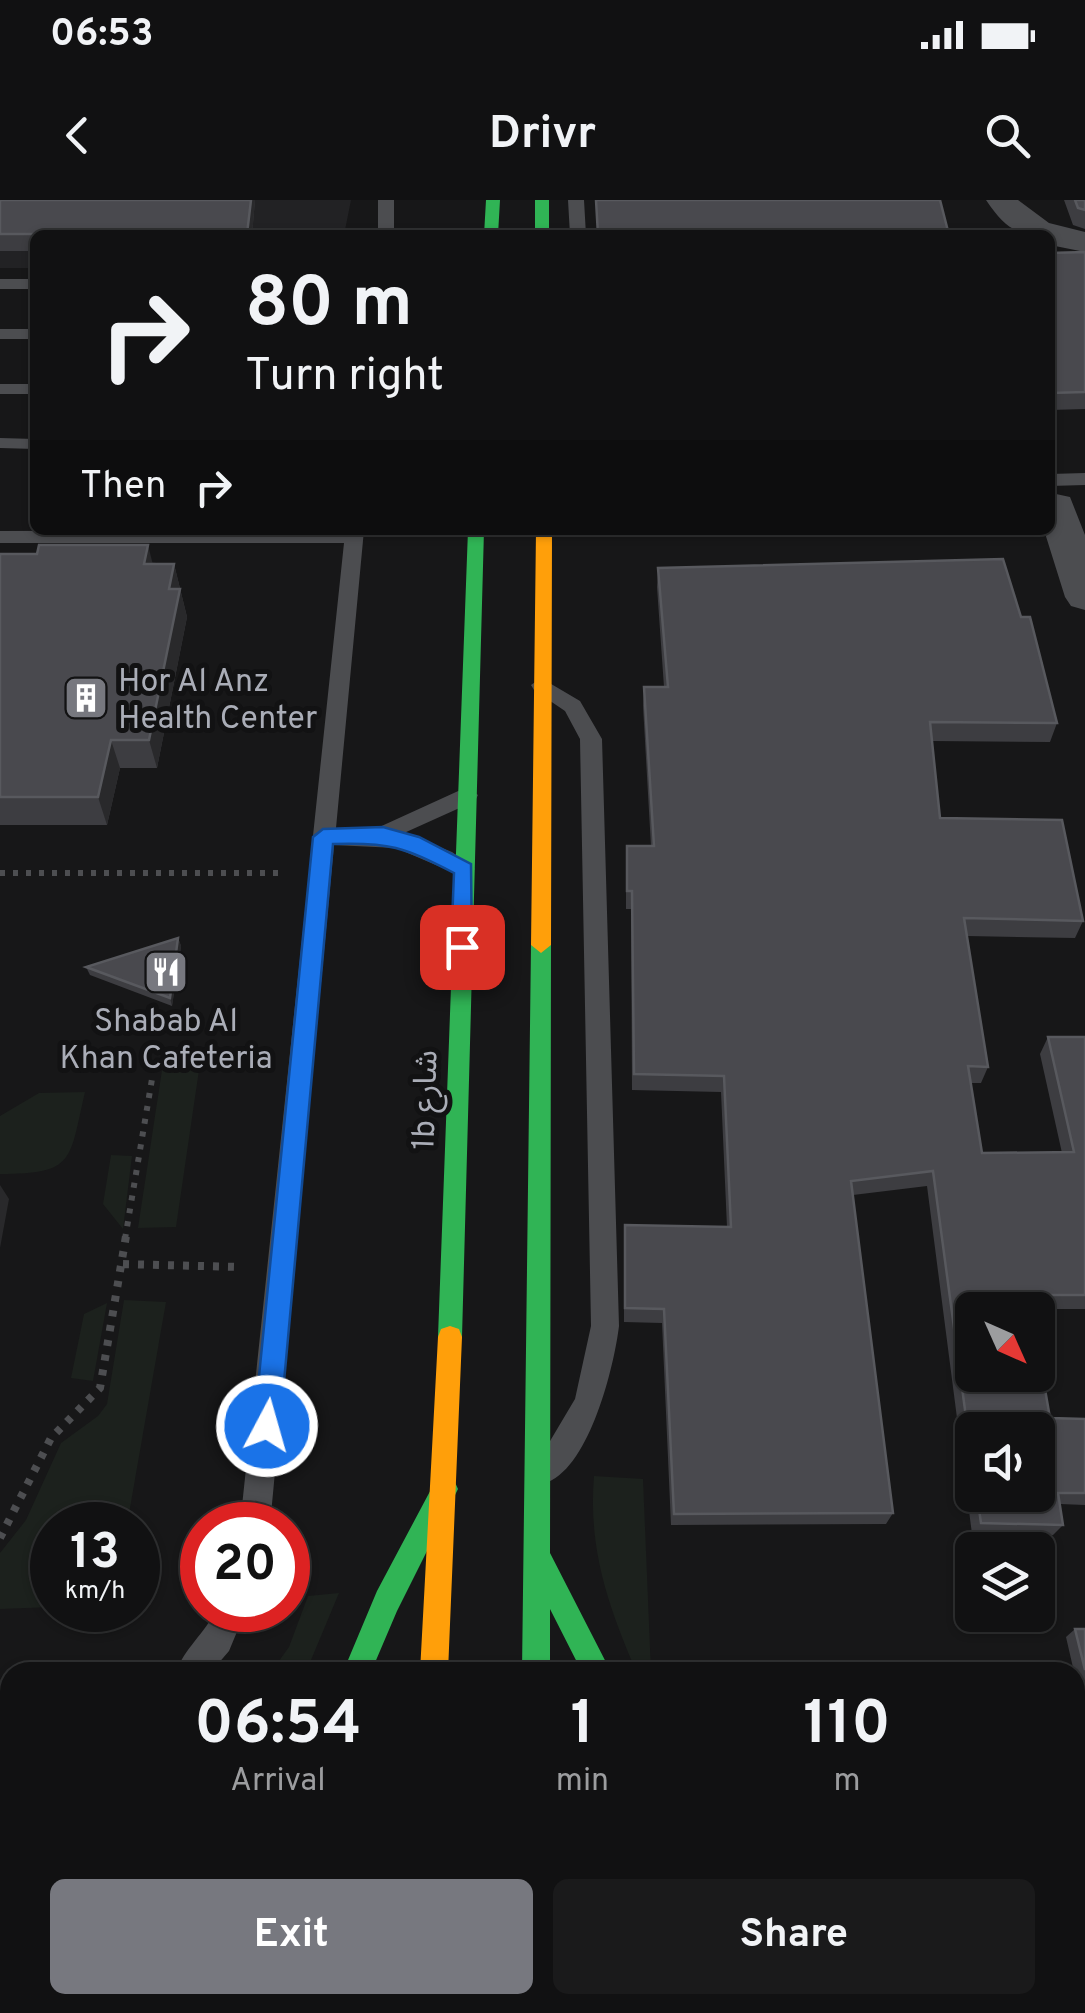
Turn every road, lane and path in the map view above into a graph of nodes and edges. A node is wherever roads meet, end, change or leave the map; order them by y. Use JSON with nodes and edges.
{"nodes":[{"id":1,"x":386,"y":200,"type":"edge"},
{"id":2,"x":493,"y":200,"type":"edge"},
{"id":3,"x":542,"y":200,"type":"edge"},
{"id":4,"x":576,"y":200,"type":"edge"},
{"id":5,"x":1002,"y":200,"type":"edge"},
{"id":6,"x":386,"y":230,"type":"edge"},
{"id":7,"x":491,"y":230,"type":"edge"},
{"id":8,"x":542,"y":230,"type":"edge"},
{"id":9,"x":578,"y":230,"type":"edge"},
{"id":10,"x":1044,"y":230,"type":"edge"},
{"id":11,"x":0,"y":284,"type":"edge"},
{"id":12,"x":30,"y":284,"type":"edge"},
{"id":13,"x":0,"y":334,"type":"edge"},
{"id":14,"x":30,"y":334,"type":"edge"},
{"id":15,"x":0,"y":389,"type":"edge"},
{"id":16,"x":30,"y":389,"type":"edge"},
{"id":17,"x":0,"y":444,"type":"edge"},
{"id":18,"x":30,"y":444,"type":"edge"},
{"id":19,"x":1065,"y":495,"type":"edge"},
{"id":20,"x":177,"y":535,"type":"edge"},
{"id":21,"x":354,"y":535,"type":"edge"},
{"id":22,"x":476,"y":535,"type":"edge"},
{"id":23,"x":544,"y":535,"type":"edge"},
{"id":24,"x":0,"y":536,"type":"edge"},
{"id":25,"x":1085,"y":596,"type":"edge"},
{"id":26,"x":542,"y":685,"type":"junction"},
{"id":27,"x":467,"y":795,"type":"junction"},
{"id":28,"x":383,"y":834,"type":"junction"},
{"id":29,"x":323,"y":837,"type":"junction"},
{"id":30,"x":464,"y":869,"type":"junction"},
{"id":31,"x":0,"y":873,"type":"edge"},
{"id":32,"x":320,"y":873,"type":"junction"},
{"id":33,"x":152,"y":1079,"type":"dead end"},
{"id":34,"x":123,"y":1264,"type":"junction"},
{"id":35,"x":284,"y":1268,"type":"junction"},
{"id":36,"x":536,"y":1484,"type":"junction"},
{"id":37,"x":445,"y":1489,"type":"junction"},
{"id":38,"x":259,"y":1502,"type":"edge"},
{"id":39,"x":0,"y":1538,"type":"edge"},
{"id":40,"x":536,"y":1553,"type":"junction"},
{"id":41,"x":221,"y":1632,"type":"edge"},
{"id":42,"x":199,"y":1662,"type":"edge"},
{"id":43,"x":361,"y":1662,"type":"edge"},
{"id":44,"x":435,"y":1662,"type":"edge"},
{"id":45,"x":536,"y":1662,"type":"edge"},
{"id":46,"x":592,"y":1662,"type":"edge"}],
"edges":[{"from":1,"to":6,"type":"lane"},
{"from":2,"to":7,"type":"street"},
{"from":3,"to":8,"type":"street"},
{"from":4,"to":9,"type":"lane"},
{"from":5,"to":10,"type":"street"},
{"from":11,"to":12,"type":"lane"},
{"from":13,"to":14,"type":"lane"},
{"from":15,"to":16,"type":"lane"},
{"from":17,"to":18,"type":"lane"},
{"from":19,"to":25,"type":"street"},
{"from":20,"to":24,"type":"lane"},
{"from":21,"to":29,"type":"lane"},
{"from":22,"to":27,"type":"street","name":"1b شارع"},
{"from":23,"to":26,"type":"street"},
{"from":26,"to":36,"type":"street"},
{"from":26,"to":36,"type":"lane"},
{"from":27,"to":28,"type":"lane"},
{"from":27,"to":30,"type":"street","name":"1b شارع"},
{"from":28,"to":29,"type":"lane"},
{"from":28,"to":30,"type":"lane"},
{"from":29,"to":32,"type":"lane"},
{"from":30,"to":37,"type":"street","name":"1b شارع"},
{"from":31,"to":32,"type":"path"},
{"from":32,"to":35,"type":"lane"},
{"from":33,"to":34,"type":"path"},
{"from":34,"to":35,"type":"path"},
{"from":34,"to":39,"type":"path"},
{"from":35,"to":38,"type":"lane"},
{"from":36,"to":40,"type":"street"},
{"from":37,"to":43,"type":"street"},
{"from":37,"to":44,"type":"street","name":"1b شارع"},
{"from":40,"to":45,"type":"street"},
{"from":40,"to":46,"type":"street"},
{"from":41,"to":42,"type":"lane"}]}
